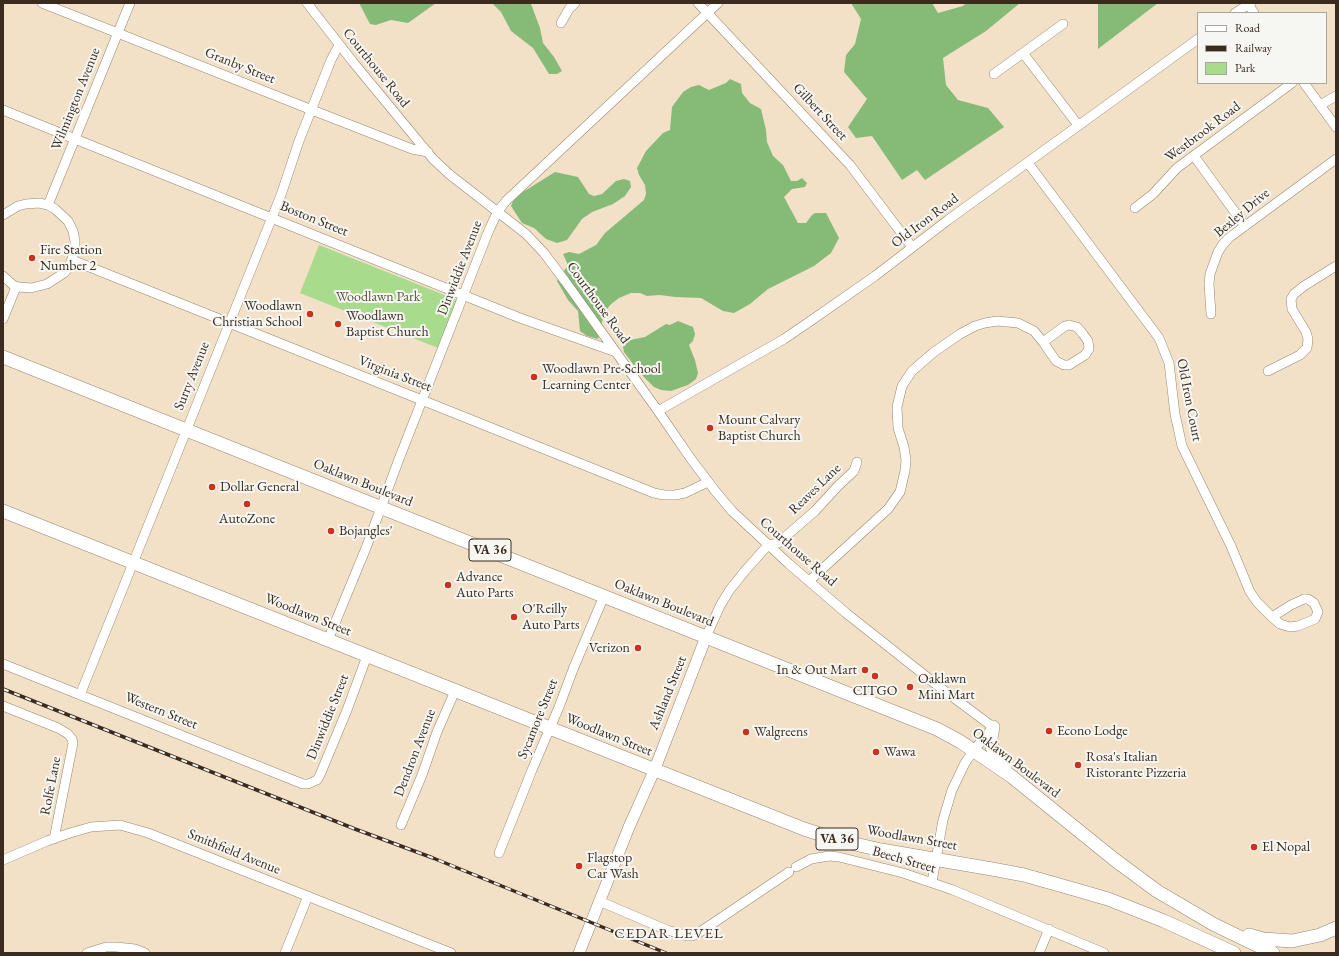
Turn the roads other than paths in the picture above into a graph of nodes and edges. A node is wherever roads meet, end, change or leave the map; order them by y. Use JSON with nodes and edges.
{"nodes":[{"id":1,"x":42,"y":3,"type":"edge"},
{"id":2,"x":130,"y":3,"type":"edge"},
{"id":3,"x":307,"y":3,"type":"edge"},
{"id":4,"x":575,"y":3,"type":"edge"},
{"id":5,"x":698,"y":3,"type":"edge"},
{"id":6,"x":718,"y":3,"type":"edge"},
{"id":7,"x":1250,"y":4,"type":"edge"},
{"id":8,"x":1237,"y":12,"type":"edge"},
{"id":9,"x":708,"y":13,"type":"junction"},
{"id":10,"x":561,"y":23,"type":"dead end"},
{"id":11,"x":1063,"y":24,"type":"dead end"},
{"id":12,"x":118,"y":32,"type":"junction"},
{"id":13,"x":1197,"y":40,"type":"edge"},
{"id":14,"x":339,"y":45,"type":"junction"},
{"id":15,"x":1024,"y":53,"type":"junction"},
{"id":16,"x":994,"y":74,"type":"dead end"},
{"id":17,"x":1291,"y":84,"type":"edge"},
{"id":18,"x":1305,"y":84,"type":"edge"},
{"id":19,"x":1336,"y":96,"type":"edge"},
{"id":20,"x":1320,"y":105,"type":"junction"},
{"id":21,"x":3,"y":110,"type":"edge"},
{"id":22,"x":312,"y":110,"type":"junction"},
{"id":23,"x":1078,"y":125,"type":"junction"},
{"id":24,"x":1336,"y":127,"type":"edge"},
{"id":25,"x":76,"y":139,"type":"junction"},
{"id":26,"x":428,"y":152,"type":"junction"},
{"id":27,"x":1194,"y":156,"type":"junction"},
{"id":28,"x":1336,"y":159,"type":"edge"},
{"id":29,"x":1028,"y":163,"type":"junction"},
{"id":30,"x":48,"y":205,"type":"junction"},
{"id":31,"x":1135,"y":208,"type":"dead end"},
{"id":32,"x":498,"y":211,"type":"junction"},
{"id":33,"x":3,"y":215,"type":"edge"},
{"id":34,"x":272,"y":217,"type":"junction"},
{"id":35,"x":1245,"y":226,"type":"junction"},
{"id":36,"x":912,"y":247,"type":"junction"},
{"id":37,"x":72,"y":260,"type":"junction"},
{"id":38,"x":1336,"y":266,"type":"edge"},
{"id":39,"x":3,"y":276,"type":"edge"},
{"id":40,"x":16,"y":287,"type":"junction"},
{"id":41,"x":464,"y":295,"type":"junction"},
{"id":42,"x":1211,"y":314,"type":"dead end"},
{"id":43,"x":3,"y":319,"type":"edge"},
{"id":44,"x":229,"y":322,"type":"junction"},
{"id":45,"x":1044,"y":342,"type":"junction"},
{"id":46,"x":616,"y":352,"type":"junction"},
{"id":47,"x":3,"y":357,"type":"edge"},
{"id":48,"x":1268,"y":370,"type":"dead end"},
{"id":49,"x":423,"y":400,"type":"junction"},
{"id":50,"x":658,"y":411,"type":"junction"},
{"id":51,"x":186,"y":429,"type":"junction"},
{"id":52,"x":857,"y":462,"type":"dead end"},
{"id":53,"x":708,"y":482,"type":"junction"},
{"id":54,"x":380,"y":507,"type":"junction"},
{"id":55,"x":3,"y":511,"type":"edge"},
{"id":56,"x":768,"y":545,"type":"junction"},
{"id":57,"x":133,"y":562,"type":"junction"},
{"id":58,"x":809,"y":581,"type":"junction"},
{"id":59,"x":604,"y":596,"type":"junction"},
{"id":60,"x":1272,"y":616,"type":"junction"},
{"id":61,"x":706,"y":637,"type":"junction"},
{"id":62,"x":328,"y":640,"type":"junction"},
{"id":63,"x":366,"y":656,"type":"junction"},
{"id":64,"x":3,"y":664,"type":"edge"},
{"id":65,"x":454,"y":691,"type":"junction"},
{"id":66,"x":80,"y":695,"type":"junction"},
{"id":67,"x":3,"y":706,"type":"edge"},
{"id":68,"x":993,"y":727,"type":"junction"},
{"id":69,"x":550,"y":729,"type":"junction"},
{"id":70,"x":974,"y":750,"type":"junction"},
{"id":71,"x":654,"y":771,"type":"junction"},
{"id":72,"x":1011,"y":776,"type":"junction"},
{"id":73,"x":308,"y":784,"type":"joint"},
{"id":74,"x":401,"y":825,"type":"dead end"},
{"id":75,"x":54,"y":839,"type":"junction"},
{"id":76,"x":499,"y":853,"type":"dead end"},
{"id":77,"x":935,"y":859,"type":"junction"},
{"id":78,"x":3,"y":860,"type":"edge"},
{"id":79,"x":932,"y":882,"type":"junction"},
{"id":80,"x":308,"y":896,"type":"junction"},
{"id":81,"x":599,"y":901,"type":"junction"},
{"id":82,"x":1213,"y":924,"type":"junction"},
{"id":83,"x":1336,"y":928,"type":"edge"},
{"id":84,"x":1049,"y":929,"type":"junction"},
{"id":85,"x":1217,"y":945,"type":"junction"},
{"id":86,"x":87,"y":953,"type":"edge"},
{"id":87,"x":145,"y":953,"type":"edge"},
{"id":88,"x":285,"y":953,"type":"edge"},
{"id":89,"x":451,"y":953,"type":"edge"},
{"id":90,"x":579,"y":953,"type":"edge"},
{"id":91,"x":1039,"y":953,"type":"edge"},
{"id":92,"x":1104,"y":953,"type":"edge"},
{"id":93,"x":1229,"y":953,"type":"edge"},
{"id":94,"x":1234,"y":953,"type":"edge"},
{"id":95,"x":1273,"y":953,"type":"edge"}],
"edges":[{"from":1,"to":12,"type":"street","name":"Granby Street"},
{"from":2,"to":12,"type":"street","name":"Wilmington Avenue"},
{"from":3,"to":14,"type":"street","name":"Courthouse Road"},
{"from":4,"to":10,"type":"street"},
{"from":5,"to":9,"type":"street","name":"Gilbert Street"},
{"from":6,"to":9,"type":"street","name":"Dinwiddie Avenue"},
{"from":7,"to":8,"type":"street"},
{"from":9,"to":32,"type":"street","name":"Dinwiddie Avenue"},
{"from":9,"to":36,"type":"street","name":"Gilbert Street"},
{"from":11,"to":15,"type":"street"},
{"from":12,"to":22,"type":"street","name":"Granby Street"},
{"from":12,"to":25,"type":"street","name":"Wilmington Avenue"},
{"from":13,"to":23,"type":"street","name":"Old Iron Road"},
{"from":14,"to":22,"type":"street","name":"Surry Avenue"},
{"from":14,"to":26,"type":"street","name":"Courthouse Road"},
{"from":15,"to":16,"type":"street"},
{"from":15,"to":23,"type":"street"},
{"from":17,"to":27,"type":"street","name":"Westbrook Road"},
{"from":18,"to":20,"type":"street"},
{"from":19,"to":20,"type":"street"},
{"from":20,"to":24,"type":"street"},
{"from":21,"to":25,"type":"street","name":"Boston Street"},
{"from":22,"to":26,"type":"street","name":"Granby Street"},
{"from":22,"to":34,"type":"street","name":"Surry Avenue"},
{"from":23,"to":29,"type":"street","name":"Old Iron Road"},
{"from":25,"to":30,"type":"street","name":"Wilmington Avenue"},
{"from":25,"to":34,"type":"street","name":"Boston Street"},
{"from":26,"to":32,"type":"street","name":"Courthouse Road"},
{"from":27,"to":31,"type":"street","name":"Westbrook Road"},
{"from":27,"to":35,"type":"street"},
{"from":28,"to":35,"type":"street","name":"Bexley Drive"},
{"from":29,"to":36,"type":"street","name":"Old Iron Road"},
{"from":29,"to":60,"type":"street","name":"Old Iron Court"},
{"from":30,"to":33,"type":"street"},
{"from":30,"to":37,"type":"street"},
{"from":32,"to":41,"type":"street","name":"Dinwiddie Avenue"},
{"from":32,"to":46,"type":"street","name":"Courthouse Road"},
{"from":34,"to":41,"type":"street","name":"Boston Street"},
{"from":34,"to":44,"type":"street","name":"Surry Avenue"},
{"from":35,"to":42,"type":"street","name":"Bexley Drive"},
{"from":36,"to":50,"type":"street","name":"Old Iron Road"},
{"from":37,"to":40,"type":"street"},
{"from":37,"to":44,"type":"street","name":"Virginia Street"},
{"from":38,"to":48,"type":"street"},
{"from":39,"to":40,"type":"street"},
{"from":40,"to":43,"type":"street"},
{"from":41,"to":46,"type":"street","name":"Boston Street"},
{"from":41,"to":49,"type":"street","name":"Dinwiddie Avenue"},
{"from":44,"to":49,"type":"street","name":"Virginia Street"},
{"from":44,"to":51,"type":"street","name":"Surry Avenue"},
{"from":45,"to":45,"type":"street"},
{"from":45,"to":58,"type":"street"},
{"from":46,"to":50,"type":"street","name":"Courthouse Road"},
{"from":47,"to":51,"type":"highway","name":"Oaklawn Boulevard","number":"VA 36"},
{"from":49,"to":53,"type":"street","name":"Virginia Street"},
{"from":49,"to":54,"type":"street","name":"Dinwiddie Avenue"},
{"from":50,"to":53,"type":"street","name":"Courthouse Road"},
{"from":51,"to":54,"type":"highway","name":"Oaklawn Boulevard","number":"VA 36"},
{"from":51,"to":57,"type":"street","name":"Surry Avenue"},
{"from":52,"to":56,"type":"street","name":"Reaves Lane"},
{"from":53,"to":56,"type":"street","name":"Courthouse Road"},
{"from":54,"to":59,"type":"highway","name":"Oaklawn Boulevard","number":"VA 36"},
{"from":54,"to":62,"type":"street","name":"Dinwiddie Avenue"},
{"from":55,"to":57,"type":"highway","name":"Woodlawn Street","number":"VA 36"},
{"from":56,"to":58,"type":"street","name":"Courthouse Road"},
{"from":56,"to":61,"type":"street","name":"Ashland Street"},
{"from":57,"to":62,"type":"highway","name":"Woodlawn Street","number":"VA 36"},
{"from":57,"to":66,"type":"street","name":"Surry Avenue"},
{"from":58,"to":68,"type":"street","name":"Courthouse Road"},
{"from":59,"to":61,"type":"highway","name":"Oaklawn Boulevard","number":"VA 36"},
{"from":59,"to":69,"type":"street","name":"Sycamore Street"},
{"from":60,"to":60,"type":"street","name":"Old Iron Court"},
{"from":61,"to":70,"type":"highway","name":"Oaklawn Boulevard","number":"VA 36"},
{"from":61,"to":71,"type":"main road","name":"Ashland Street"},
{"from":62,"to":63,"type":"highway","name":"Woodlawn Street","number":"VA 36"},
{"from":63,"to":65,"type":"highway","name":"Woodlawn Street","number":"VA 36"},
{"from":63,"to":73,"type":"street","name":"Dinwiddie Street"},
{"from":64,"to":66,"type":"street","name":"Western Street"},
{"from":65,"to":69,"type":"highway","name":"Woodlawn Street","number":"VA 36"},
{"from":65,"to":74,"type":"street","name":"Dendron Avenue"},
{"from":66,"to":73,"type":"street","name":"Western Street"},
{"from":67,"to":75,"type":"street","name":"Rolfe Lane"},
{"from":68,"to":70,"type":"street"},
{"from":68,"to":72,"type":"highway"},
{"from":69,"to":71,"type":"highway","name":"Woodlawn Street","number":"VA 36"},
{"from":69,"to":76,"type":"street","name":"Sycamore Street"},
{"from":70,"to":72,"type":"highway","name":"Oaklawn Boulevard","number":"VA 36"},
{"from":70,"to":77,"type":"street"},
{"from":71,"to":77,"type":"highway","name":"Woodlawn Street","number":"VA 36"},
{"from":71,"to":81,"type":"main road","name":"Ashland Street"},
{"from":72,"to":82,"type":"highway","name":"Oaklawn Boulevard","number":"VA 36"},
{"from":75,"to":78,"type":"street","name":"Smithfield Avenue"},
{"from":75,"to":80,"type":"street","name":"Smithfield Avenue"},
{"from":77,"to":79,"type":"street"},
{"from":77,"to":85,"type":"highway","name":"Woodlawn Street","number":"VA 36"},
{"from":79,"to":81,"type":"street","name":"Beech Street"},
{"from":79,"to":84,"type":"street","name":"Beech Street"},
{"from":80,"to":88,"type":"street"},
{"from":80,"to":89,"type":"street","name":"Smithfield Avenue"},
{"from":81,"to":90,"type":"main road","name":"Ashland Street"},
{"from":82,"to":83,"type":"highway"},
{"from":82,"to":95,"type":"highway","name":"Oaklawn Boulevard","number":"VA 36"},
{"from":84,"to":91,"type":"street"},
{"from":84,"to":92,"type":"street","name":"Beech Street"},
{"from":85,"to":93,"type":"highway"},
{"from":85,"to":94,"type":"highway","number":"VA 36"},
{"from":86,"to":87,"type":"street"}]}
